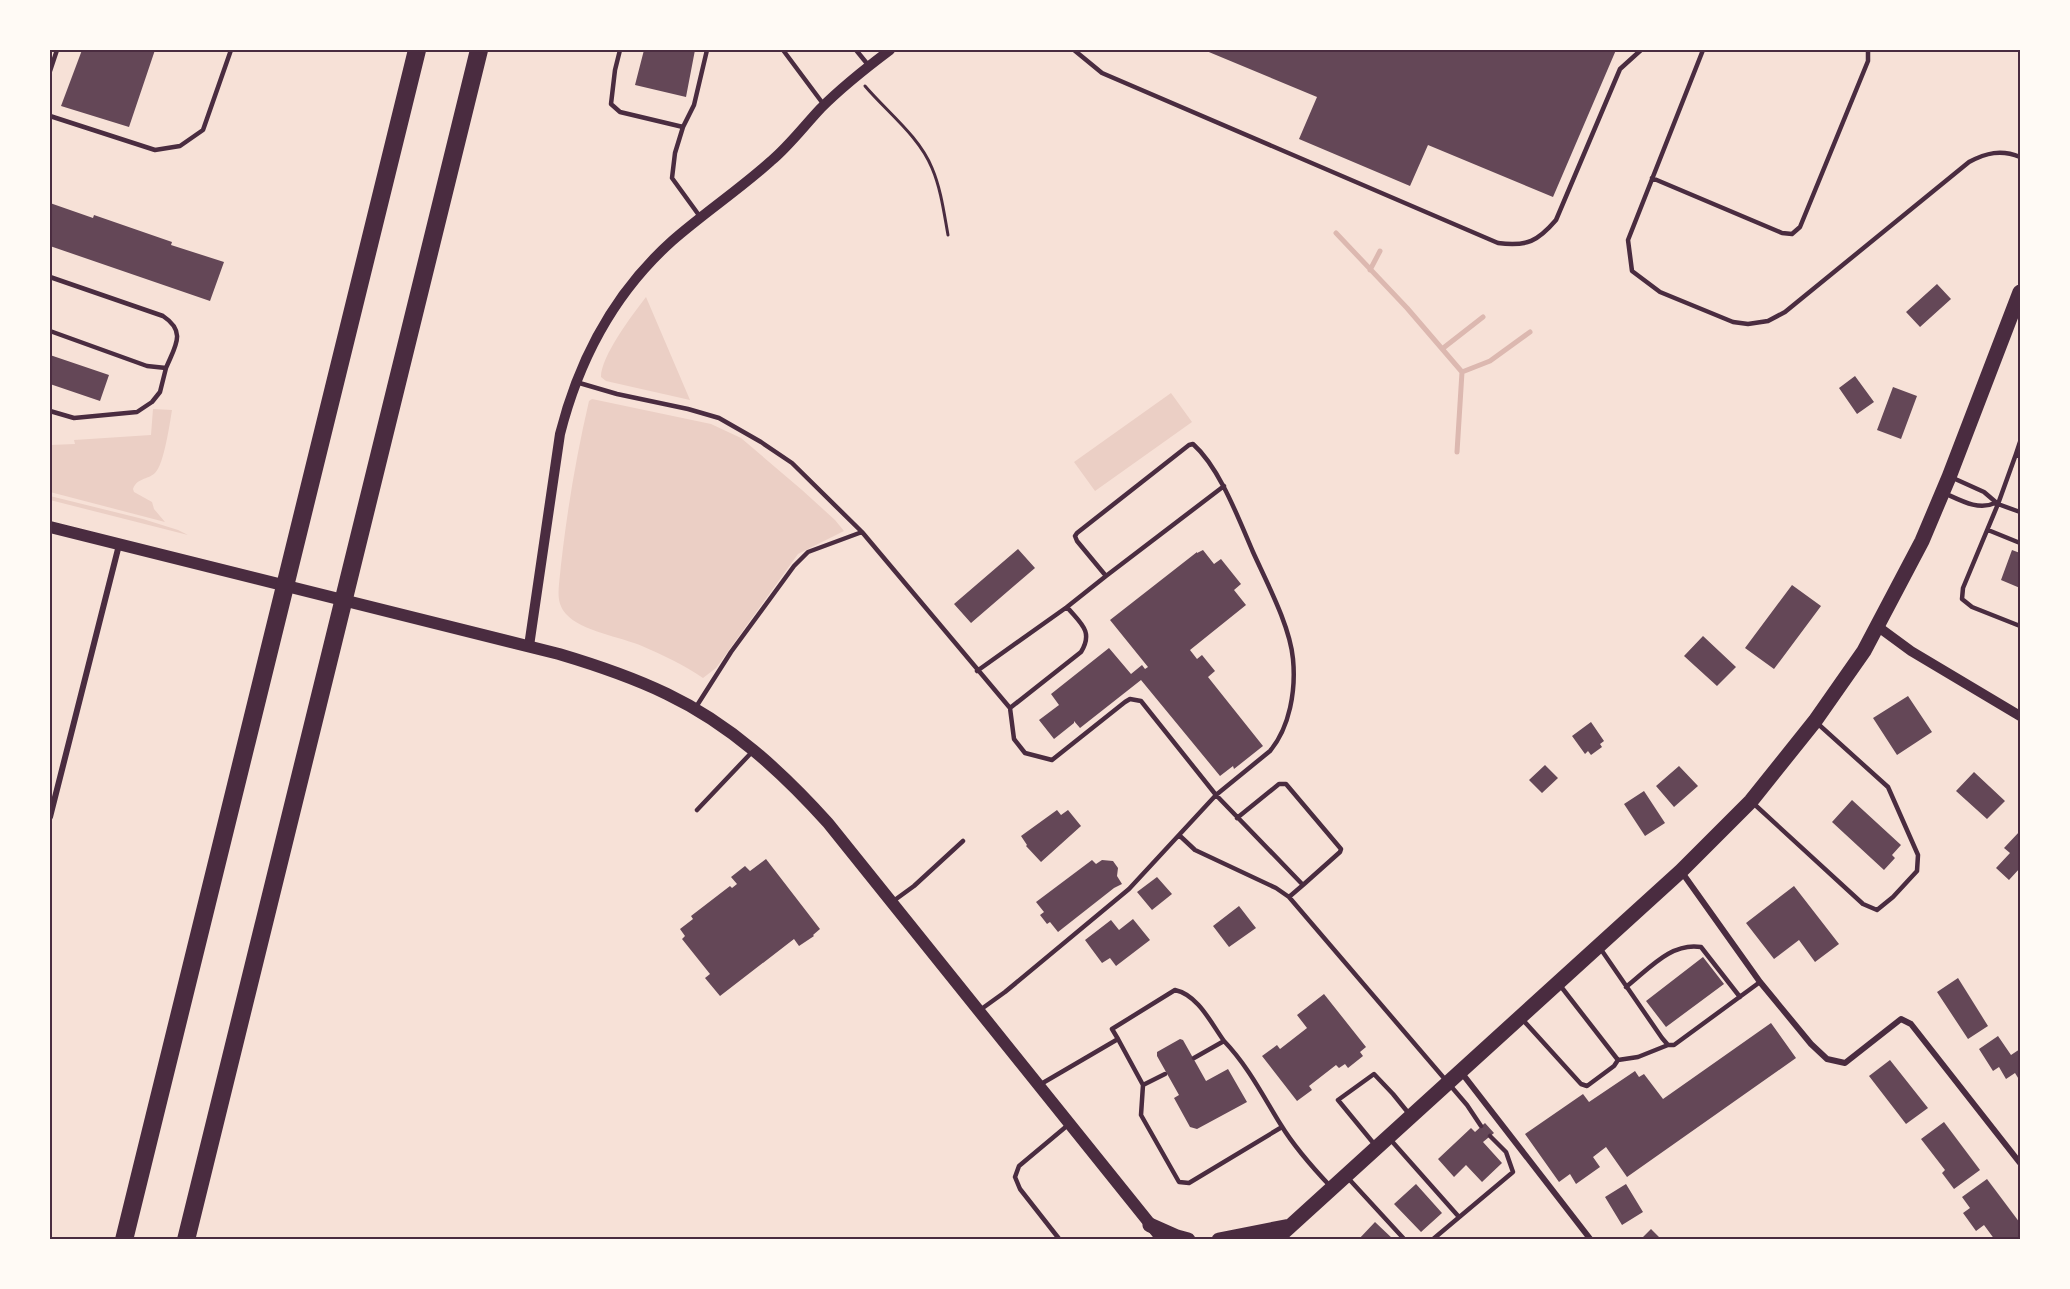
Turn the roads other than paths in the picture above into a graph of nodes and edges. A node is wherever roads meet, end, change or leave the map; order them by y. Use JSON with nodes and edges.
{"nodes":[{"id":1,"x":57,"y":50,"type":"edge"},
{"id":2,"x":231,"y":50,"type":"edge"},
{"id":3,"x":417,"y":50,"type":"edge"},
{"id":4,"x":479,"y":50,"type":"edge"},
{"id":5,"x":620,"y":50,"type":"edge"},
{"id":6,"x":707,"y":50,"type":"edge"},
{"id":7,"x":783,"y":50,"type":"edge"},
{"id":8,"x":856,"y":50,"type":"edge"},
{"id":9,"x":890,"y":50,"type":"edge"},
{"id":10,"x":1074,"y":50,"type":"edge"},
{"id":11,"x":1629,"y":50,"type":"edge"},
{"id":12,"x":1641,"y":50,"type":"edge"},
{"id":13,"x":1703,"y":50,"type":"edge"},
{"id":14,"x":1869,"y":50,"type":"edge"},
{"id":15,"x":1631,"y":58,"type":"junction"},
{"id":16,"x":869,"y":66,"type":"junction"},
{"id":17,"x":50,"y":71,"type":"edge"},
{"id":18,"x":824,"y":105,"type":"junction"},
{"id":19,"x":50,"y":116,"type":"edge"},
{"id":20,"x":683,"y":127,"type":"junction"},
{"id":21,"x":2020,"y":158,"type":"edge"},
{"id":22,"x":1652,"y":178,"type":"junction"},
{"id":23,"x":701,"y":218,"type":"junction"},
{"id":24,"x":50,"y":277,"type":"edge"},
{"id":25,"x":2020,"y":292,"type":"edge"},
{"id":26,"x":50,"y":331,"type":"edge"},
{"id":27,"x":166,"y":368,"type":"junction"},
{"id":28,"x":576,"y":382,"type":"junction"},
{"id":29,"x":50,"y":411,"type":"edge"},
{"id":30,"x":2020,"y":442,"type":"edge"},
{"id":31,"x":2018,"y":455,"type":"edge"},
{"id":32,"x":1949,"y":477,"type":"junction"},
{"id":33,"x":1224,"y":486,"type":"junction"},
{"id":34,"x":1942,"y":492,"type":"junction"},
{"id":35,"x":1996,"y":503,"type":"junction"},
{"id":36,"x":2020,"y":512,"type":"edge"},
{"id":37,"x":50,"y":527,"type":"edge"},
{"id":38,"x":1988,"y":530,"type":"junction"},
{"id":39,"x":862,"y":532,"type":"junction"},
{"id":40,"x":2020,"y":543,"type":"edge"},
{"id":41,"x":118,"y":544,"type":"junction"},
{"id":42,"x":1106,"y":576,"type":"junction"},
{"id":43,"x":1067,"y":607,"type":"junction"},
{"id":44,"x":1877,"y":626,"type":"junction"},
{"id":45,"x":2020,"y":626,"type":"edge"},
{"id":46,"x":529,"y":646,"type":"junction"},
{"id":47,"x":977,"y":671,"type":"junction"},
{"id":48,"x":1010,"y":708,"type":"junction"},
{"id":49,"x":694,"y":709,"type":"junction"},
{"id":50,"x":2020,"y":716,"type":"edge"},
{"id":51,"x":1815,"y":721,"type":"junction"},
{"id":52,"x":754,"y":750,"type":"junction"},
{"id":53,"x":1216,"y":795,"type":"junction"},
{"id":54,"x":1751,"y":801,"type":"junction"},
{"id":55,"x":697,"y":810,"type":"dead end"},
{"id":56,"x":50,"y":817,"type":"edge"},
{"id":57,"x":1237,"y":818,"type":"junction"},
{"id":58,"x":1179,"y":835,"type":"junction"},
{"id":59,"x":963,"y":841,"type":"dead end"},
{"id":60,"x":1681,"y":871,"type":"junction"},
{"id":61,"x":1303,"y":885,"type":"junction"},
{"id":62,"x":1289,"y":897,"type":"junction"},
{"id":63,"x":891,"y":903,"type":"junction"},
{"id":64,"x":1599,"y":946,"type":"junction"},
{"id":65,"x":1558,"y":982,"type":"junction"},
{"id":66,"x":1760,"y":982,"type":"junction"},
{"id":67,"x":1626,"y":987,"type":"junction"},
{"id":68,"x":1740,"y":997,"type":"junction"},
{"id":69,"x":978,"y":1011,"type":"junction"},
{"id":70,"x":1520,"y":1017,"type":"junction"},
{"id":71,"x":1118,"y":1039,"type":"junction"},
{"id":72,"x":1224,"y":1041,"type":"junction"},
{"id":73,"x":1668,"y":1045,"type":"junction"},
{"id":74,"x":1194,"y":1058,"type":"dead end"},
{"id":75,"x":1618,"y":1060,"type":"junction"},
{"id":76,"x":1460,"y":1071,"type":"junction"},
{"id":77,"x":1165,"y":1074,"type":"dead end"},
{"id":78,"x":1447,"y":1082,"type":"junction"},
{"id":79,"x":1143,"y":1085,"type":"junction"},
{"id":80,"x":1038,"y":1086,"type":"junction"},
{"id":81,"x":1410,"y":1116,"type":"junction"},
{"id":82,"x":1068,"y":1125,"type":"junction"},
{"id":83,"x":1481,"y":1126,"type":"dead end"},
{"id":84,"x":1282,"y":1127,"type":"junction"},
{"id":85,"x":1490,"y":1136,"type":"dead end"},
{"id":86,"x":1389,"y":1137,"type":"junction"},
{"id":87,"x":1377,"y":1148,"type":"junction"},
{"id":88,"x":2020,"y":1163,"type":"edge"},
{"id":89,"x":1345,"y":1175,"type":"junction"},
{"id":90,"x":1331,"y":1187,"type":"junction"},
{"id":91,"x":1459,"y":1217,"type":"junction"},
{"id":92,"x":1290,"y":1226,"type":"junction"},
{"id":93,"x":1151,"y":1232,"type":"edge"},
{"id":94,"x":124,"y":1239,"type":"edge"},
{"id":95,"x":186,"y":1239,"type":"edge"},
{"id":96,"x":1060,"y":1239,"type":"edge"},
{"id":97,"x":1163,"y":1239,"type":"edge"},
{"id":98,"x":1188,"y":1239,"type":"edge"},
{"id":99,"x":1219,"y":1239,"type":"edge"},
{"id":100,"x":1275,"y":1239,"type":"edge"},
{"id":101,"x":1405,"y":1239,"type":"edge"},
{"id":102,"x":1432,"y":1239,"type":"edge"},
{"id":103,"x":1591,"y":1239,"type":"edge"}],
"edges":[{"from":1,"to":17,"type":"lane"},
{"from":2,"to":19,"type":"lane"},
{"from":3,"to":94,"type":"highway"},
{"from":4,"to":95,"type":"highway"},
{"from":5,"to":20,"type":"lane"},
{"from":6,"to":20,"type":"lane"},
{"from":7,"to":18,"type":"lane"},
{"from":8,"to":16,"type":"lane"},
{"from":9,"to":16,"type":"street"},
{"from":10,"to":15,"type":"lane"},
{"from":11,"to":15,"type":"lane"},
{"from":12,"to":15,"type":"lane"},
{"from":13,"to":22,"type":"lane"},
{"from":14,"to":22,"type":"lane"},
{"from":16,"to":18,"type":"street"},
{"from":18,"to":23,"type":"street"},
{"from":20,"to":23,"type":"lane"},
{"from":21,"to":22,"type":"lane"},
{"from":23,"to":28,"type":"street"},
{"from":24,"to":27,"type":"lane"},
{"from":25,"to":32,"type":"main road"},
{"from":26,"to":27,"type":"lane"},
{"from":27,"to":29,"type":"lane"},
{"from":28,"to":39,"type":"lane"},
{"from":28,"to":46,"type":"street"},
{"from":30,"to":31,"type":"lane"},
{"from":31,"to":35,"type":"lane"},
{"from":32,"to":34,"type":"main road"},
{"from":32,"to":35,"type":"lane"},
{"from":33,"to":42,"type":"lane"},
{"from":33,"to":42,"type":"lane"},
{"from":33,"to":53,"type":"lane"},
{"from":34,"to":35,"type":"lane"},
{"from":34,"to":44,"type":"main road"},
{"from":35,"to":36,"type":"lane"},
{"from":35,"to":38,"type":"lane"},
{"from":37,"to":41,"type":"main road"},
{"from":38,"to":40,"type":"lane"},
{"from":38,"to":45,"type":"lane"},
{"from":39,"to":47,"type":"lane"},
{"from":39,"to":49,"type":"lane"},
{"from":41,"to":46,"type":"main road"},
{"from":41,"to":56,"type":"street"},
{"from":42,"to":43,"type":"lane"},
{"from":43,"to":47,"type":"lane"},
{"from":43,"to":48,"type":"lane"},
{"from":44,"to":50,"type":"street"},
{"from":44,"to":51,"type":"main road"},
{"from":46,"to":49,"type":"main road"},
{"from":47,"to":48,"type":"lane"},
{"from":48,"to":53,"type":"lane"},
{"from":49,"to":52,"type":"main road"},
{"from":51,"to":54,"type":"main road"},
{"from":51,"to":54,"type":"lane"},
{"from":52,"to":55,"type":"lane"},
{"from":52,"to":63,"type":"main road"},
{"from":53,"to":57,"type":"lane"},
{"from":53,"to":58,"type":"lane"},
{"from":54,"to":60,"type":"main road"},
{"from":57,"to":61,"type":"lane"},
{"from":57,"to":61,"type":"lane"},
{"from":58,"to":62,"type":"lane"},
{"from":58,"to":69,"type":"lane"},
{"from":59,"to":63,"type":"lane"},
{"from":60,"to":64,"type":"main road"},
{"from":60,"to":66,"type":"street"},
{"from":61,"to":62,"type":"lane"},
{"from":62,"to":78,"type":"lane"},
{"from":63,"to":69,"type":"main road"},
{"from":64,"to":65,"type":"main road"},
{"from":64,"to":67,"type":"lane"},
{"from":65,"to":70,"type":"main road"},
{"from":65,"to":75,"type":"lane"},
{"from":66,"to":68,"type":"lane"},
{"from":66,"to":88,"type":"street"},
{"from":67,"to":68,"type":"lane"},
{"from":67,"to":73,"type":"lane"},
{"from":68,"to":73,"type":"lane"},
{"from":69,"to":80,"type":"main road"},
{"from":70,"to":75,"type":"lane"},
{"from":70,"to":76,"type":"main road"},
{"from":71,"to":72,"type":"lane"},
{"from":71,"to":79,"type":"lane"},
{"from":71,"to":80,"type":"lane"},
{"from":72,"to":74,"type":"lane"},
{"from":72,"to":84,"type":"lane"},
{"from":73,"to":75,"type":"lane"},
{"from":76,"to":78,"type":"main road"},
{"from":76,"to":103,"type":"street"},
{"from":77,"to":79,"type":"lane"},
{"from":78,"to":81,"type":"main road"},
{"from":78,"to":83,"type":"lane"},
{"from":79,"to":84,"type":"lane"},
{"from":80,"to":82,"type":"main road"},
{"from":81,"to":86,"type":"main road"},
{"from":81,"to":87,"type":"lane"},
{"from":82,"to":93,"type":"main road"},
{"from":82,"to":96,"type":"lane"},
{"from":84,"to":90,"type":"lane"},
{"from":85,"to":91,"type":"lane"},
{"from":86,"to":87,"type":"main road"},
{"from":86,"to":91,"type":"lane"},
{"from":87,"to":89,"type":"main road"},
{"from":89,"to":90,"type":"main road"},
{"from":89,"to":101,"type":"lane"},
{"from":90,"to":92,"type":"main road"},
{"from":91,"to":102,"type":"lane"},
{"from":92,"to":99,"type":"main road"},
{"from":92,"to":100,"type":"main road"},
{"from":93,"to":97,"type":"main road"},
{"from":93,"to":98,"type":"main road"}]}
